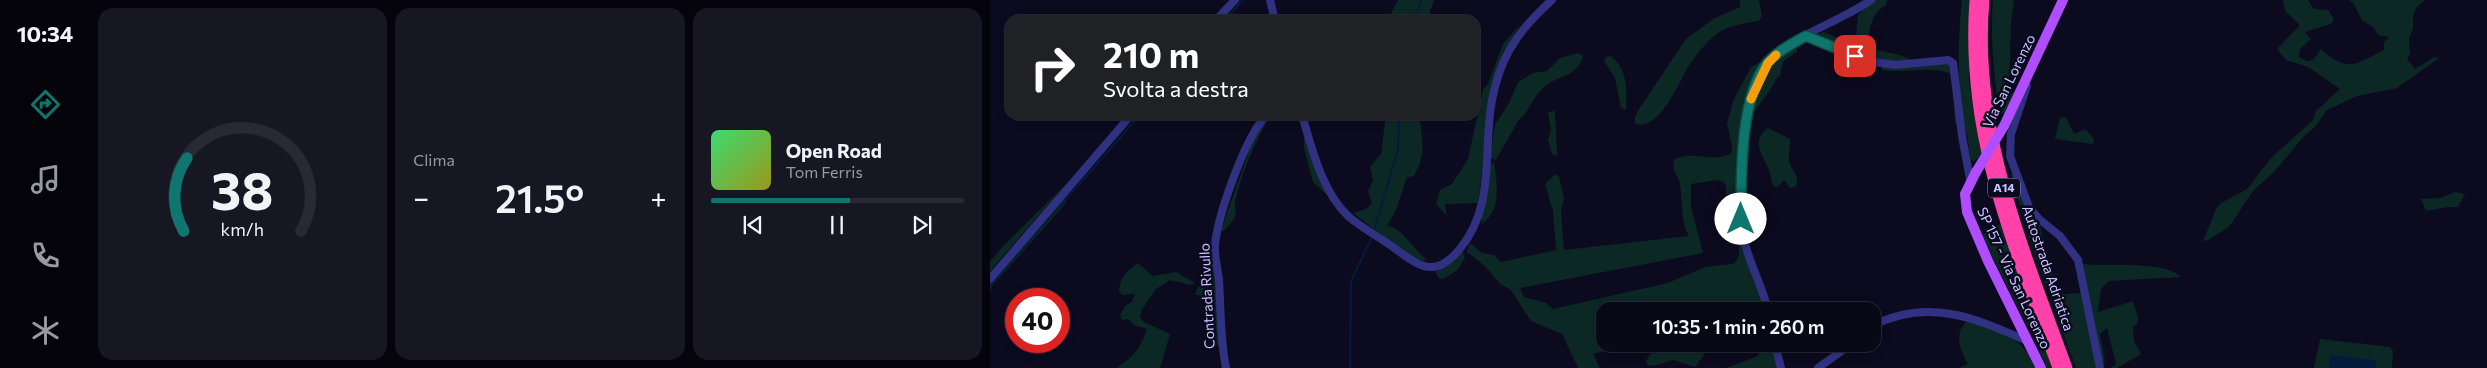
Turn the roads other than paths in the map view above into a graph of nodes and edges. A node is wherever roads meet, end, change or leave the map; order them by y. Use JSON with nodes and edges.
{"nodes":[{"id":1,"x":1235,"y":0,"type":"edge"},
{"id":2,"x":1270,"y":0,"type":"edge"},
{"id":3,"x":1552,"y":0,"type":"edge"},
{"id":4,"x":1871,"y":0,"type":"edge"},
{"id":5,"x":1975,"y":0,"type":"edge"},
{"id":6,"x":1984,"y":0,"type":"edge"},
{"id":7,"x":2063,"y":0,"type":"edge"},
{"id":8,"x":1221,"y":15,"type":"edge"},
{"id":9,"x":1274,"y":15,"type":"edge"},
{"id":10,"x":1806,"y":36,"type":"junction"},
{"id":11,"x":2025,"y":79,"type":"junction"},
{"id":12,"x":1127,"y":120,"type":"edge"},
{"id":13,"x":1264,"y":120,"type":"edge"},
{"id":14,"x":1304,"y":120,"type":"edge"},
{"id":15,"x":1973,"y":175,"type":"junction"},
{"id":16,"x":990,"y":279,"type":"edge"},
{"id":17,"x":1765,"y":302,"type":"edge"},
{"id":18,"x":1881,"y":323,"type":"edge"},
{"id":19,"x":2027,"y":341,"type":"junction"},
{"id":20,"x":1777,"y":352,"type":"edge"},
{"id":21,"x":1840,"y":352,"type":"edge"},
{"id":22,"x":1226,"y":368,"type":"edge"},
{"id":23,"x":1781,"y":368,"type":"edge"},
{"id":24,"x":1818,"y":368,"type":"edge"},
{"id":25,"x":2041,"y":368,"type":"edge"},
{"id":26,"x":2058,"y":368,"type":"edge"},
{"id":27,"x":2067,"y":368,"type":"edge"},
{"id":28,"x":2100,"y":368,"type":"edge"}],
"edges":[{"from":1,"to":8,"type":"street"},
{"from":2,"to":9,"type":"street"},
{"from":3,"to":14,"type":"street"},
{"from":4,"to":10,"type":"street"},
{"from":5,"to":26,"type":"highway","name":"Autostrada Adriatica","number":"A14"},
{"from":6,"to":27,"type":"highway","name":"Autostrada Adriatica","number":"A14"},
{"from":7,"to":11,"type":"main road","name":"Via San Lorenzo"},
{"from":10,"to":15,"type":"street"},
{"from":10,"to":17,"type":"street"},
{"from":11,"to":15,"type":"main road","name":"Via San Lorenzo","bridge":true},
{"from":11,"to":28,"type":"street"},
{"from":12,"to":16,"type":"street"},
{"from":13,"to":22,"type":"street","name":"Contrada Rivullo"},
{"from":15,"to":19,"type":"main road","name":"SP 157 - Via San Lorenzo"},
{"from":18,"to":19,"type":"street"},
{"from":19,"to":25,"type":"main road","name":"SP 157 - Via San Lorenzo"},
{"from":20,"to":23,"type":"street"},
{"from":21,"to":24,"type":"street"}]}
